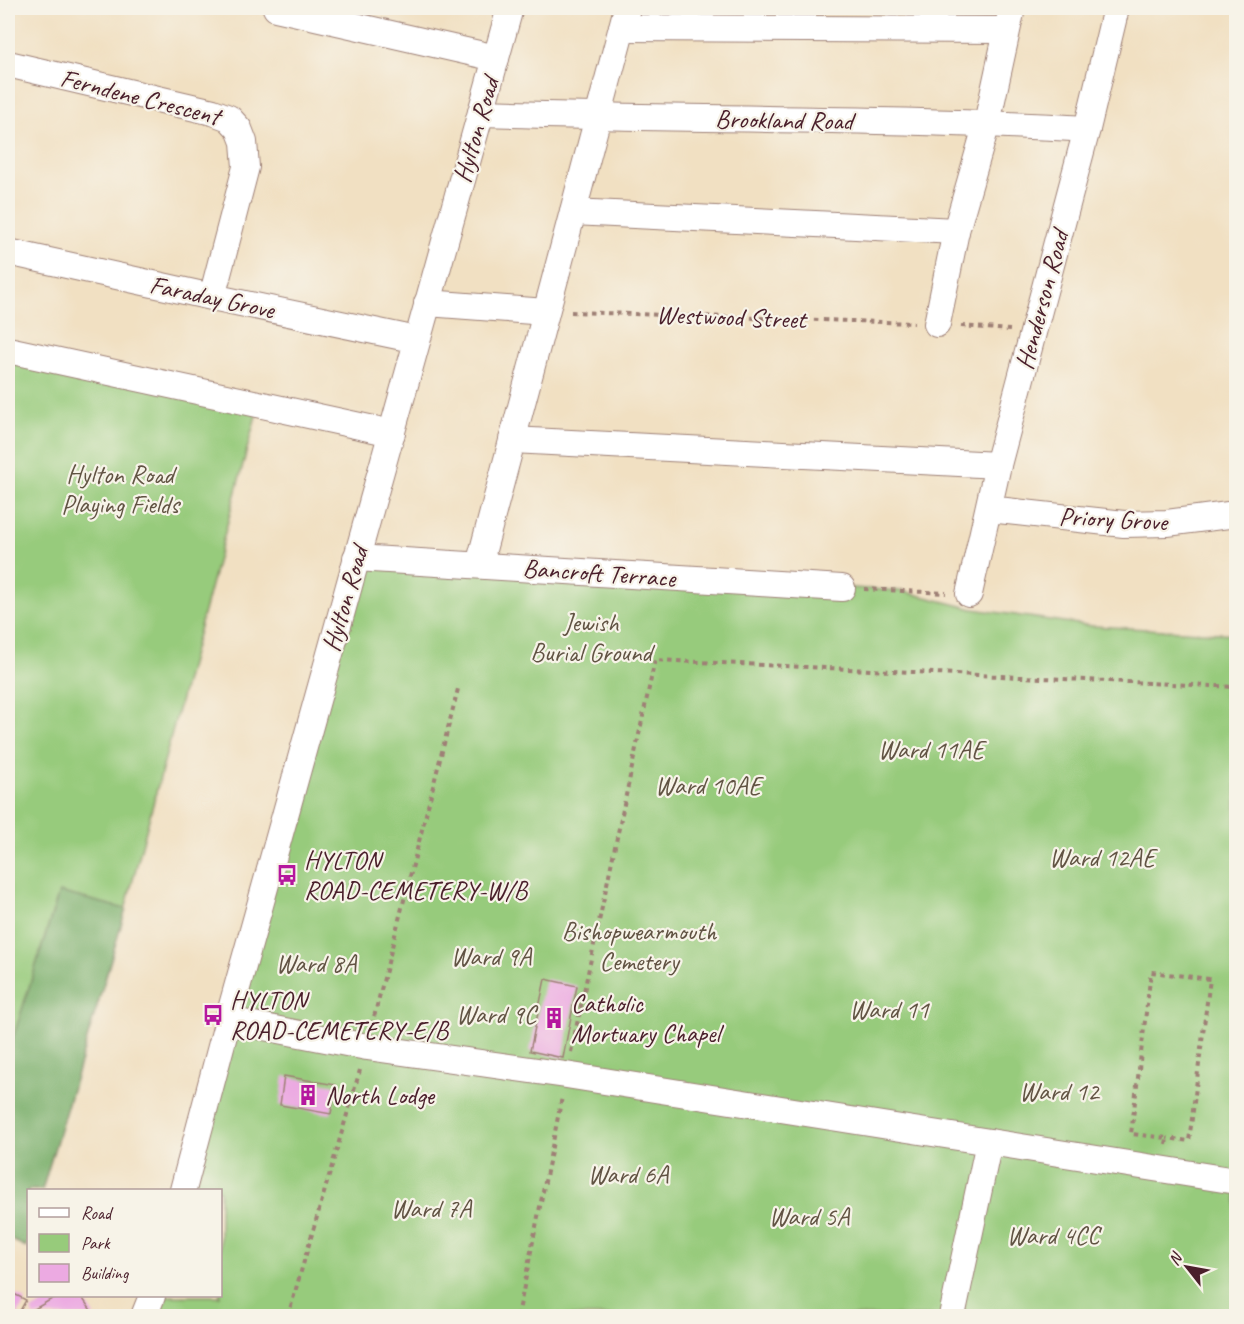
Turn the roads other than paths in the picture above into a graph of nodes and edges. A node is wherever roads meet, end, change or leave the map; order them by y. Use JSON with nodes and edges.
{"nodes":[{"id":1,"x":276,"y":8,"type":"edge"},
{"id":2,"x":510,"y":8,"type":"edge"},
{"id":3,"x":1116,"y":8,"type":"edge"},
{"id":4,"x":625,"y":17,"type":"edge"},
{"id":5,"x":1010,"y":19,"type":"edge"},
{"id":6,"x":496,"y":58,"type":"junction"},
{"id":7,"x":8,"y":64,"type":"edge"},
{"id":8,"x":481,"y":113,"type":"junction"},
{"id":9,"x":598,"y":117,"type":"junction"},
{"id":10,"x":987,"y":123,"type":"junction"},
{"id":11,"x":1087,"y":129,"type":"junction"},
{"id":12,"x":573,"y":212,"type":"junction"},
{"id":13,"x":956,"y":231,"type":"junction"},
{"id":14,"x":8,"y":252,"type":"edge"},
{"id":15,"x":212,"y":297,"type":"junction"},
{"id":16,"x":427,"y":303,"type":"junction"},
{"id":17,"x":546,"y":312,"type":"junction"},
{"id":18,"x":937,"y":324,"type":"road end"},
{"id":19,"x":417,"y":339,"type":"junction"},
{"id":20,"x":8,"y":350,"type":"edge"},
{"id":21,"x":392,"y":433,"type":"junction"},
{"id":22,"x":512,"y":440,"type":"junction"},
{"id":23,"x":998,"y":465,"type":"junction"},
{"id":24,"x":989,"y":509,"type":"junction"},
{"id":25,"x":1236,"y":514,"type":"edge"},
{"id":26,"x":356,"y":558,"type":"junction"},
{"id":27,"x":479,"y":565,"type":"junction"},
{"id":28,"x":842,"y":588,"type":"road end"},
{"id":29,"x":969,"y":594,"type":"road end"},
{"id":30,"x":228,"y":1020,"type":"junction"},
{"id":31,"x":989,"y":1142,"type":"junction"},
{"id":32,"x":1236,"y":1181,"type":"edge"},
{"id":33,"x":184,"y":1189,"type":"edge"},
{"id":34,"x":152,"y":1297,"type":"edge"},
{"id":35,"x":144,"y":1317,"type":"edge"},
{"id":36,"x":952,"y":1317,"type":"edge"}],
"edges":[{"from":1,"to":6,"type":"street"},
{"from":2,"to":6,"type":"street","name":"Hylton Road"},
{"from":3,"to":11,"type":"street","name":"Henderson Road"},
{"from":4,"to":5,"type":"street"},
{"from":4,"to":9,"type":"street"},
{"from":5,"to":10,"type":"street"},
{"from":6,"to":8,"type":"street","name":"Hylton Road"},
{"from":7,"to":15,"type":"street","name":"Ferndene Crescent"},
{"from":8,"to":9,"type":"street","name":"Brookland Road"},
{"from":8,"to":16,"type":"street","name":"Hylton Road"},
{"from":9,"to":10,"type":"street","name":"Brookland Road"},
{"from":9,"to":12,"type":"street"},
{"from":10,"to":11,"type":"street","name":"Brookland Road"},
{"from":10,"to":13,"type":"street"},
{"from":11,"to":23,"type":"street","name":"Henderson Road"},
{"from":12,"to":13,"type":"street"},
{"from":12,"to":17,"type":"street"},
{"from":13,"to":18,"type":"street"},
{"from":14,"to":15,"type":"street","name":"Faraday Grove"},
{"from":15,"to":19,"type":"street","name":"Faraday Grove"},
{"from":16,"to":17,"type":"street"},
{"from":16,"to":19,"type":"street","name":"Hylton Road"},
{"from":17,"to":22,"type":"street"},
{"from":19,"to":21,"type":"street","name":"Hylton Road"},
{"from":20,"to":21,"type":"street"},
{"from":21,"to":26,"type":"street","name":"Hylton Road"},
{"from":22,"to":23,"type":"street"},
{"from":22,"to":27,"type":"street"},
{"from":23,"to":24,"type":"street","name":"Henderson Road"},
{"from":24,"to":25,"type":"street","name":"Priory Grove"},
{"from":24,"to":29,"type":"street","name":"Henderson Road"},
{"from":26,"to":27,"type":"street","name":"Bancroft Terrace"},
{"from":26,"to":30,"type":"street","name":"Hylton Road"},
{"from":27,"to":28,"type":"street","name":"Bancroft Terrace"},
{"from":30,"to":31,"type":"street"},
{"from":30,"to":33,"type":"street","name":"Hylton Road"},
{"from":31,"to":32,"type":"street"},
{"from":31,"to":36,"type":"street"},
{"from":34,"to":35,"type":"street"}]}
